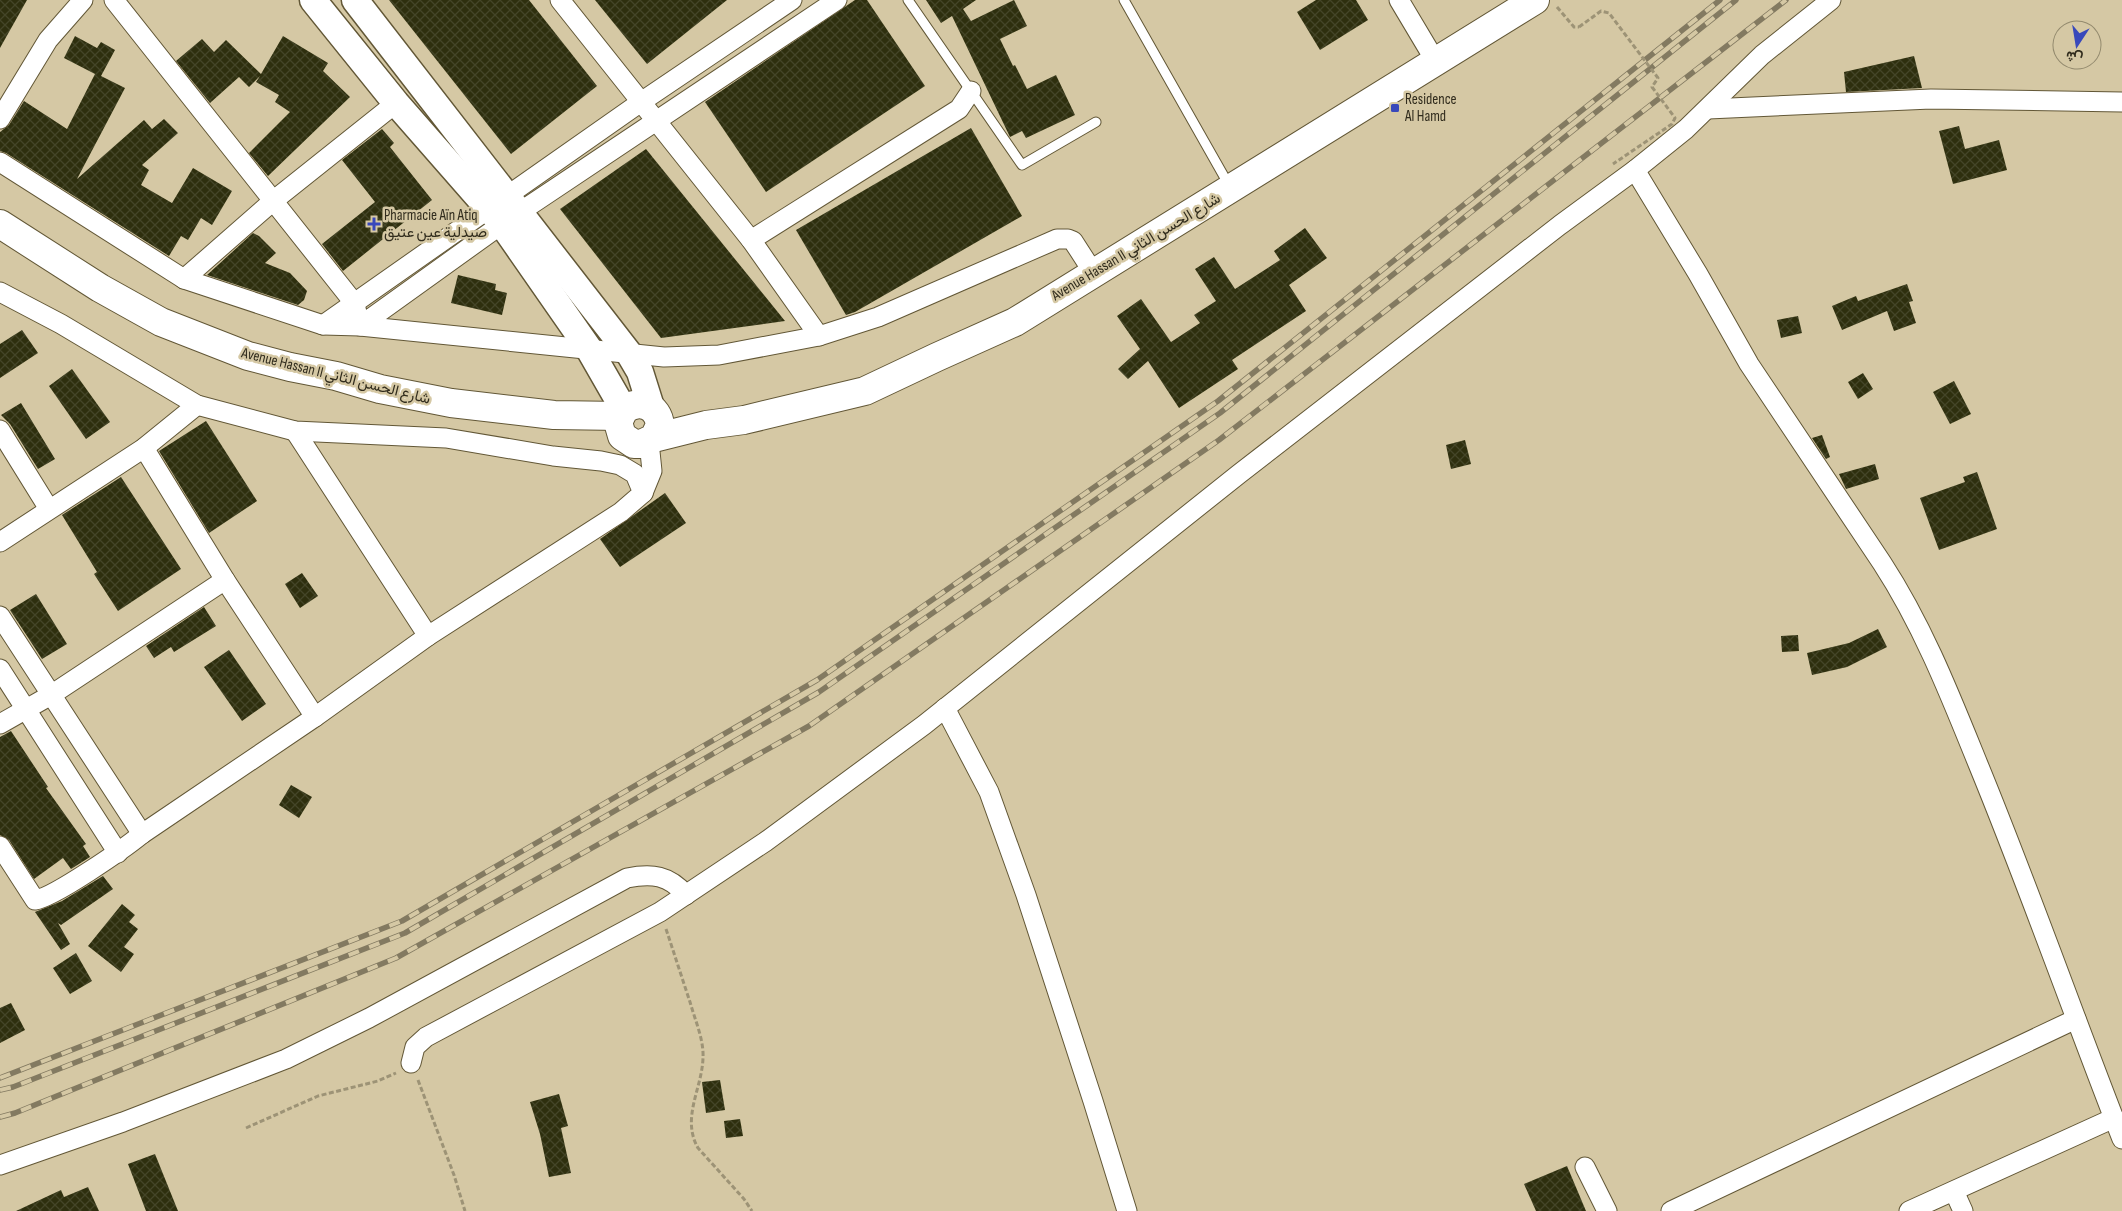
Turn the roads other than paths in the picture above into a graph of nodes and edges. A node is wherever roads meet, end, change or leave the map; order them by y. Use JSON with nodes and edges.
{"nodes":[{"id":1,"x":82,"y":0,"type":"edge"},
{"id":2,"x":114,"y":0,"type":"edge"},
{"id":3,"x":314,"y":0,"type":"edge"},
{"id":4,"x":355,"y":0,"type":"edge"},
{"id":5,"x":560,"y":0,"type":"edge"},
{"id":6,"x":837,"y":0,"type":"edge"},
{"id":7,"x":908,"y":0,"type":"edge"},
{"id":8,"x":1124,"y":0,"type":"edge"},
{"id":9,"x":1399,"y":0,"type":"edge"},
{"id":10,"x":1535,"y":0,"type":"edge"},
{"id":11,"x":1832,"y":0,"type":"edge"},
{"id":12,"x":779,"y":3,"type":"edge"},
{"id":13,"x":795,"y":28,"type":"junction"},
{"id":14,"x":1436,"y":62,"type":"junction"},
{"id":15,"x":971,"y":91,"type":"junction"},
{"id":16,"x":641,"y":102,"type":"junction"},
{"id":17,"x":2122,"y":102,"type":"edge"},
{"id":18,"x":396,"y":103,"type":"junction"},
{"id":19,"x":1708,"y":109,"type":"junction"},
{"id":20,"x":0,"y":119,"type":"edge"},
{"id":21,"x":656,"y":122,"type":"junction"},
{"id":22,"x":1096,"y":122,"type":"dead end"},
{"id":23,"x":0,"y":162,"type":"edge"},
{"id":24,"x":1635,"y":170,"type":"junction"},
{"id":25,"x":1231,"y":188,"type":"junction"},
{"id":26,"x":272,"y":201,"type":"junction"},
{"id":27,"x":505,"y":210,"type":"junction"},
{"id":28,"x":0,"y":224,"type":"edge"},
{"id":29,"x":751,"y":240,"type":"junction"},
{"id":30,"x":1093,"y":272,"type":"junction"},
{"id":31,"x":184,"y":279,"type":"junction"},
{"id":32,"x":0,"y":292,"type":"edge"},
{"id":33,"x":356,"y":304,"type":"junction"},
{"id":34,"x":323,"y":325,"type":"junction"},
{"id":35,"x":360,"y":326,"type":"junction"},
{"id":36,"x":819,"y":336,"type":"junction"},
{"id":37,"x":589,"y":349,"type":"junction"},
{"id":38,"x":630,"y":354,"type":"junction"},
{"id":39,"x":197,"y":405,"type":"junction"},
{"id":40,"x":622,"y":420,"type":"junction"},
{"id":41,"x":653,"y":426,"type":"junction"},
{"id":42,"x":0,"y":430,"type":"edge"},
{"id":43,"x":295,"y":431,"type":"junction"},
{"id":44,"x":144,"y":448,"type":"junction"},
{"id":45,"x":643,"y":493,"type":"junction"},
{"id":46,"x":49,"y":509,"type":"junction"},
{"id":47,"x":0,"y":542,"type":"edge"},
{"id":48,"x":225,"y":580,"type":"junction"},
{"id":49,"x":0,"y":616,"type":"edge"},
{"id":50,"x":428,"y":636,"type":"junction"},
{"id":51,"x":0,"y":669,"type":"edge"},
{"id":52,"x":51,"y":695,"type":"junction"},
{"id":53,"x":25,"y":708,"type":"junction"},
{"id":54,"x":945,"y":708,"type":"junction"},
{"id":55,"x":315,"y":717,"type":"junction"},
{"id":56,"x":0,"y":724,"type":"edge"},
{"id":57,"x":142,"y":834,"type":"junction"},
{"id":58,"x":0,"y":846,"type":"edge"},
{"id":59,"x":118,"y":853,"type":"junction"},
{"id":60,"x":686,"y":895,"type":"junction"},
{"id":61,"x":2076,"y":1019,"type":"junction"},
{"id":62,"x":411,"y":1063,"type":"road end"},
{"id":63,"x":2114,"y":1118,"type":"junction"},
{"id":64,"x":2122,"y":1139,"type":"edge"},
{"id":65,"x":0,"y":1165,"type":"edge"},
{"id":66,"x":1585,"y":1167,"type":"dead end"},
{"id":67,"x":1954,"y":1191,"type":"junction"},
{"id":68,"x":1127,"y":1211,"type":"edge"},
{"id":69,"x":1606,"y":1211,"type":"edge"},
{"id":70,"x":1671,"y":1211,"type":"edge"},
{"id":71,"x":1909,"y":1211,"type":"edge"},
{"id":72,"x":1963,"y":1211,"type":"edge"}],
"edges":[{"from":1,"to":20,"type":"street"},
{"from":2,"to":26,"type":"street"},
{"from":3,"to":18,"type":"street"},
{"from":4,"to":27,"type":"street"},
{"from":5,"to":16,"type":"street"},
{"from":6,"to":13,"type":"street"},
{"from":7,"to":15,"type":"lane"},
{"from":8,"to":25,"type":"lane"},
{"from":9,"to":14,"type":"street"},
{"from":10,"to":14,"type":"main road","name":"Avenue Hassan II شارع الحسن الثاني"},
{"from":11,"to":19,"type":"street"},
{"from":12,"to":13,"type":"street"},
{"from":12,"to":16,"type":"street"},
{"from":13,"to":21,"type":"street"},
{"from":14,"to":25,"type":"main road","name":"Avenue Hassan II شارع الحسن الثاني"},
{"from":15,"to":22,"type":"lane"},
{"from":15,"to":29,"type":"street"},
{"from":16,"to":21,"type":"street"},
{"from":16,"to":27,"type":"street"},
{"from":17,"to":19,"type":"street"},
{"from":18,"to":26,"type":"street"},
{"from":18,"to":27,"type":"street"},
{"from":19,"to":24,"type":"street"},
{"from":21,"to":27,"type":"street"},
{"from":21,"to":29,"type":"street"},
{"from":23,"to":31,"type":"street"},
{"from":24,"to":54,"type":"street"},
{"from":24,"to":61,"type":"street"},
{"from":25,"to":30,"type":"main road","name":"Avenue Hassan II شارع الحسن الثاني"},
{"from":26,"to":31,"type":"street"},
{"from":26,"to":33,"type":"street"},
{"from":27,"to":33,"type":"street"},
{"from":27,"to":35,"type":"street"},
{"from":27,"to":37,"type":"street"},
{"from":27,"to":38,"type":"street"},
{"from":28,"to":40,"type":"main road","name":"Avenue Hassan II شارع الحسن الثاني"},
{"from":29,"to":36,"type":"street"},
{"from":30,"to":36,"type":"street"},
{"from":30,"to":41,"type":"main road","name":"Avenue Hassan II شارع الحسن الثاني"},
{"from":31,"to":34,"type":"street"},
{"from":32,"to":39,"type":"street"},
{"from":33,"to":34,"type":"street"},
{"from":33,"to":35,"type":"street"},
{"from":34,"to":35,"type":"street"},
{"from":35,"to":37,"type":"street"},
{"from":36,"to":38,"type":"street"},
{"from":37,"to":38,"type":"street"},
{"from":37,"to":40,"type":"street"},
{"from":38,"to":41,"type":"street"},
{"from":39,"to":43,"type":"street"},
{"from":39,"to":44,"type":"street"},
{"from":40,"to":41,"type":"main road","name":"Avenue Hassan II شارع الحسن الثاني"},
{"from":40,"to":41,"type":"main road","name":"Avenue Hassan II شارع الحسن الثاني"},
{"from":41,"to":45,"type":"street"},
{"from":42,"to":46,"type":"street"},
{"from":43,"to":45,"type":"street"},
{"from":43,"to":50,"type":"street"},
{"from":44,"to":46,"type":"street"},
{"from":44,"to":48,"type":"street"},
{"from":45,"to":50,"type":"street"},
{"from":46,"to":47,"type":"street"},
{"from":48,"to":52,"type":"street"},
{"from":48,"to":55,"type":"street"},
{"from":49,"to":52,"type":"street"},
{"from":50,"to":55,"type":"street"},
{"from":51,"to":53,"type":"street"},
{"from":52,"to":53,"type":"street"},
{"from":52,"to":57,"type":"street"},
{"from":53,"to":56,"type":"street"},
{"from":53,"to":59,"type":"street"},
{"from":54,"to":60,"type":"street"},
{"from":54,"to":68,"type":"street"},
{"from":55,"to":57,"type":"street"},
{"from":57,"to":59,"type":"street"},
{"from":58,"to":59,"type":"street"},
{"from":60,"to":62,"type":"street"},
{"from":60,"to":65,"type":"street"},
{"from":61,"to":63,"type":"street"},
{"from":61,"to":70,"type":"street"},
{"from":63,"to":64,"type":"street"},
{"from":63,"to":67,"type":"street"},
{"from":66,"to":69,"type":"street"},
{"from":67,"to":71,"type":"street"},
{"from":67,"to":72,"type":"street"}]}
